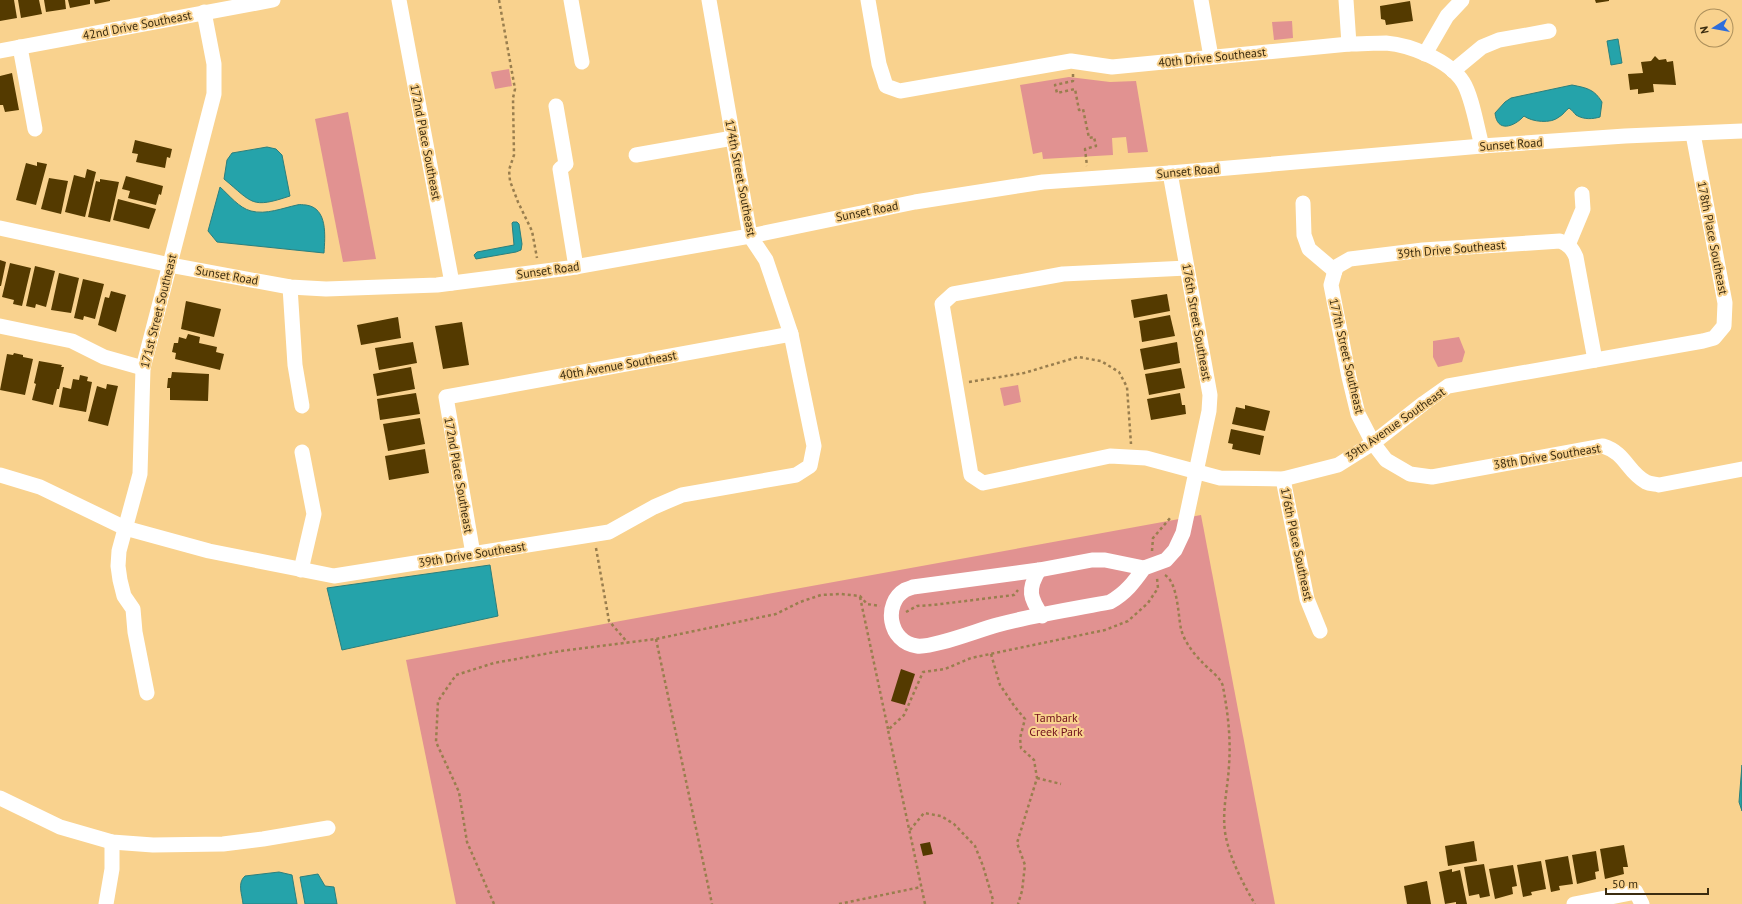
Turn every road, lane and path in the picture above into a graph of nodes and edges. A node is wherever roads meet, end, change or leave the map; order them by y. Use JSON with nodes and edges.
{"nodes":[{"id":1,"x":274,"y":0,"type":"edge"},
{"id":2,"x":399,"y":0,"type":"edge"},
{"id":3,"x":499,"y":0,"type":"edge"},
{"id":4,"x":571,"y":0,"type":"edge"},
{"id":5,"x":709,"y":0,"type":"edge"},
{"id":6,"x":868,"y":0,"type":"edge"},
{"id":7,"x":1201,"y":0,"type":"edge"},
{"id":8,"x":1346,"y":0,"type":"edge"},
{"id":9,"x":1462,"y":0,"type":"edge"},
{"id":10,"x":204,"y":12,"type":"junction"},
{"id":11,"x":1549,"y":31,"type":"dead end"},
{"id":12,"x":1349,"y":44,"type":"junction"},
{"id":13,"x":20,"y":46,"type":"junction"},
{"id":14,"x":0,"y":50,"type":"edge"},
{"id":15,"x":1425,"y":54,"type":"junction"},
{"id":16,"x":1211,"y":57,"type":"junction"},
{"id":17,"x":582,"y":62,"type":"dead end"},
{"id":18,"x":1072,"y":62,"type":"junction"},
{"id":19,"x":1453,"y":71,"type":"junction"},
{"id":20,"x":556,"y":106,"type":"dead end"},
{"id":21,"x":35,"y":129,"type":"dead end"},
{"id":22,"x":1742,"y":131,"type":"edge"},
{"id":23,"x":1693,"y":134,"type":"junction"},
{"id":24,"x":733,"y":138,"type":"junction"},
{"id":25,"x":1482,"y":146,"type":"junction"},
{"id":26,"x":636,"y":156,"type":"dead end"},
{"id":27,"x":1170,"y":173,"type":"junction"},
{"id":28,"x":1088,"y":179,"type":"junction"},
{"id":29,"x":1582,"y":194,"type":"dead end"},
{"id":30,"x":1303,"y":203,"type":"dead end"},
{"id":31,"x":0,"y":228,"type":"edge"},
{"id":32,"x":750,"y":236,"type":"junction"},
{"id":33,"x":1568,"y":245,"type":"junction"},
{"id":34,"x":170,"y":265,"type":"junction"},
{"id":35,"x":576,"y":267,"type":"junction"},
{"id":36,"x":1187,"y":268,"type":"junction"},
{"id":37,"x":1335,"y":269,"type":"junction"},
{"id":38,"x":539,"y":272,"type":"junction"},
{"id":39,"x":452,"y":283,"type":"junction"},
{"id":40,"x":290,"y":287,"type":"junction"},
{"id":41,"x":0,"y":326,"type":"edge"},
{"id":42,"x":791,"y":334,"type":"junction"},
{"id":43,"x":1714,"y":338,"type":"joint"},
{"id":44,"x":1595,"y":360,"type":"junction"},
{"id":45,"x":143,"y":368,"type":"junction"},
{"id":46,"x":955,"y":384,"type":"junction"},
{"id":47,"x":446,"y":397,"type":"joint"},
{"id":48,"x":302,"y":406,"type":"dead end"},
{"id":49,"x":1373,"y":443,"type":"junction"},
{"id":50,"x":302,"y":452,"type":"dead end"},
{"id":51,"x":1130,"y":457,"type":"junction"},
{"id":52,"x":810,"y":466,"type":"joint"},
{"id":53,"x":1742,"y":469,"type":"edge"},
{"id":54,"x":1196,"y":471,"type":"junction"},
{"id":55,"x":0,"y":475,"type":"edge"},
{"id":56,"x":1283,"y":480,"type":"junction"},
{"id":57,"x":1172,"y":514,"type":"dead end"},
{"id":58,"x":125,"y":528,"type":"junction"},
{"id":59,"x":594,"y":534,"type":"junction"},
{"id":60,"x":473,"y":554,"type":"junction"},
{"id":61,"x":301,"y":570,"type":"junction"},
{"id":62,"x":1152,"y":570,"type":"junction"},
{"id":63,"x":1035,"y":576,"type":"junction"},
{"id":64,"x":860,"y":596,"type":"junction"},
{"id":65,"x":893,"y":609,"type":"junction"},
{"id":66,"x":1042,"y":616,"type":"junction"},
{"id":67,"x":1320,"y":631,"type":"dead end"},
{"id":68,"x":656,"y":639,"type":"junction"},
{"id":69,"x":628,"y":643,"type":"junction"},
{"id":70,"x":991,"y":654,"type":"junction"},
{"id":71,"x":147,"y":693,"type":"dead end"},
{"id":72,"x":888,"y":730,"type":"junction"},
{"id":73,"x":1037,"y":778,"type":"junction"},
{"id":74,"x":1061,"y":784,"type":"dead end"},
{"id":75,"x":0,"y":798,"type":"edge"},
{"id":76,"x":328,"y":828,"type":"dead end"},
{"id":77,"x":910,"y":830,"type":"junction"},
{"id":78,"x":112,"y":842,"type":"junction"},
{"id":79,"x":921,"y":887,"type":"junction"},
{"id":80,"x":1639,"y":898,"type":"edge"},
{"id":81,"x":106,"y":904,"type":"edge"},
{"id":82,"x":494,"y":904,"type":"edge"},
{"id":83,"x":712,"y":904,"type":"edge"},
{"id":84,"x":839,"y":904,"type":"edge"},
{"id":85,"x":925,"y":904,"type":"edge"},
{"id":86,"x":992,"y":904,"type":"edge"},
{"id":87,"x":1018,"y":904,"type":"edge"},
{"id":88,"x":1255,"y":904,"type":"edge"},
{"id":89,"x":1574,"y":904,"type":"edge"}],
"edges":[{"from":1,"to":10,"type":"street","name":"42nd Drive Southeast"},
{"from":2,"to":39,"type":"street","name":"172nd Place Southeast"},
{"from":3,"to":38,"type":"path"},
{"from":4,"to":17,"type":"street"},
{"from":5,"to":24,"type":"street","name":"174th Street Southeast"},
{"from":6,"to":18,"type":"street","name":"40th Drive Southeast"},
{"from":7,"to":16,"type":"street"},
{"from":8,"to":12,"type":"street"},
{"from":9,"to":15,"type":"street"},
{"from":10,"to":13,"type":"street","name":"42nd Drive Southeast"},
{"from":10,"to":34,"type":"street","name":"171st Street Southeast"},
{"from":11,"to":19,"type":"street"},
{"from":12,"to":15,"type":"street","name":"40th Drive Southeast"},
{"from":12,"to":16,"type":"street","name":"40th Drive Southeast"},
{"from":13,"to":14,"type":"street","name":"42nd Drive Southeast"},
{"from":13,"to":21,"type":"street"},
{"from":15,"to":19,"type":"street","name":"40th Drive Southeast"},
{"from":16,"to":18,"type":"street","name":"40th Drive Southeast"},
{"from":18,"to":28,"type":"path"},
{"from":19,"to":25,"type":"street","name":"40th Drive Southeast"},
{"from":20,"to":35,"type":"street"},
{"from":22,"to":23,"type":"street","name":"Sunset Road"},
{"from":23,"to":25,"type":"street","name":"Sunset Road"},
{"from":23,"to":43,"type":"street","name":"178th Place Southeast"},
{"from":24,"to":26,"type":"street"},
{"from":24,"to":32,"type":"street","name":"174th Street Southeast"},
{"from":25,"to":27,"type":"street","name":"Sunset Road"},
{"from":27,"to":28,"type":"street","name":"Sunset Road"},
{"from":27,"to":36,"type":"street","name":"176th Street Southeast"},
{"from":28,"to":32,"type":"street","name":"Sunset Road"},
{"from":29,"to":33,"type":"street"},
{"from":30,"to":37,"type":"street"},
{"from":31,"to":34,"type":"street","name":"Sunset Road"},
{"from":32,"to":35,"type":"street","name":"Sunset Road"},
{"from":32,"to":42,"type":"street","name":"174th Street Southeast"},
{"from":33,"to":37,"type":"street","name":"39th Drive Southeast"},
{"from":33,"to":44,"type":"street"},
{"from":34,"to":40,"type":"street","name":"Sunset Road"},
{"from":34,"to":45,"type":"street","name":"171st Street Southeast"},
{"from":35,"to":38,"type":"street","name":"Sunset Road"},
{"from":36,"to":46,"type":"street","name":"39th Avenue Southeast"},
{"from":36,"to":54,"type":"street","name":"176th Street Southeast"},
{"from":37,"to":49,"type":"street","name":"177th Street Southeast"},
{"from":38,"to":39,"type":"street","name":"Sunset Road"},
{"from":39,"to":40,"type":"street","name":"Sunset Road"},
{"from":40,"to":48,"type":"street"},
{"from":41,"to":45,"type":"street"},
{"from":42,"to":47,"type":"street","name":"40th Avenue Southeast"},
{"from":42,"to":52,"type":"street","name":"174th Street Southeast"},
{"from":43,"to":44,"type":"street","name":"39th Avenue Southeast"},
{"from":44,"to":49,"type":"street","name":"39th Avenue Southeast"},
{"from":45,"to":58,"type":"street","name":"171st Street Southeast"},
{"from":46,"to":51,"type":"street","name":"39th Avenue Southeast"},
{"from":46,"to":51,"type":"path"},
{"from":47,"to":60,"type":"street","name":"172nd Place Southeast"},
{"from":49,"to":53,"type":"street","name":"38th Drive Southeast"},
{"from":49,"to":56,"type":"street","name":"39th Avenue Southeast"},
{"from":50,"to":61,"type":"street"},
{"from":51,"to":54,"type":"street","name":"39th Avenue Southeast"},
{"from":52,"to":59,"type":"street","name":"39th Drive Southeast"},
{"from":54,"to":56,"type":"street","name":"39th Avenue Southeast"},
{"from":54,"to":62,"type":"street","name":"176th Street Southeast"},
{"from":55,"to":58,"type":"street"},
{"from":56,"to":67,"type":"street","name":"176th Place Southeast"},
{"from":57,"to":62,"type":"path"},
{"from":58,"to":61,"type":"street","name":"39th Drive Southeast"},
{"from":58,"to":71,"type":"street","name":"171st Street Southeast"},
{"from":59,"to":60,"type":"street","name":"39th Drive Southeast"},
{"from":59,"to":69,"type":"path"},
{"from":60,"to":61,"type":"street","name":"39th Drive Southeast"},
{"from":62,"to":63,"type":"street"},
{"from":62,"to":66,"type":"street","name":"176th Street Southeast"},
{"from":62,"to":70,"type":"path"},
{"from":62,"to":88,"type":"path"},
{"from":63,"to":65,"type":"path"},
{"from":63,"to":65,"type":"street"},
{"from":63,"to":66,"type":"street"},
{"from":64,"to":65,"type":"path"},
{"from":64,"to":68,"type":"path"},
{"from":64,"to":72,"type":"path"},
{"from":65,"to":66,"type":"street","name":"176th Street Southeast"},
{"from":68,"to":69,"type":"path"},
{"from":68,"to":83,"type":"path"},
{"from":69,"to":82,"type":"path"},
{"from":70,"to":72,"type":"path"},
{"from":70,"to":73,"type":"path"},
{"from":72,"to":77,"type":"path"},
{"from":73,"to":74,"type":"path"},
{"from":73,"to":87,"type":"path"},
{"from":75,"to":78,"type":"street"},
{"from":76,"to":78,"type":"street"},
{"from":77,"to":79,"type":"path"},
{"from":77,"to":86,"type":"path"},
{"from":78,"to":81,"type":"street"},
{"from":79,"to":84,"type":"path"},
{"from":79,"to":85,"type":"path"},
{"from":80,"to":89,"type":"street"}]}
